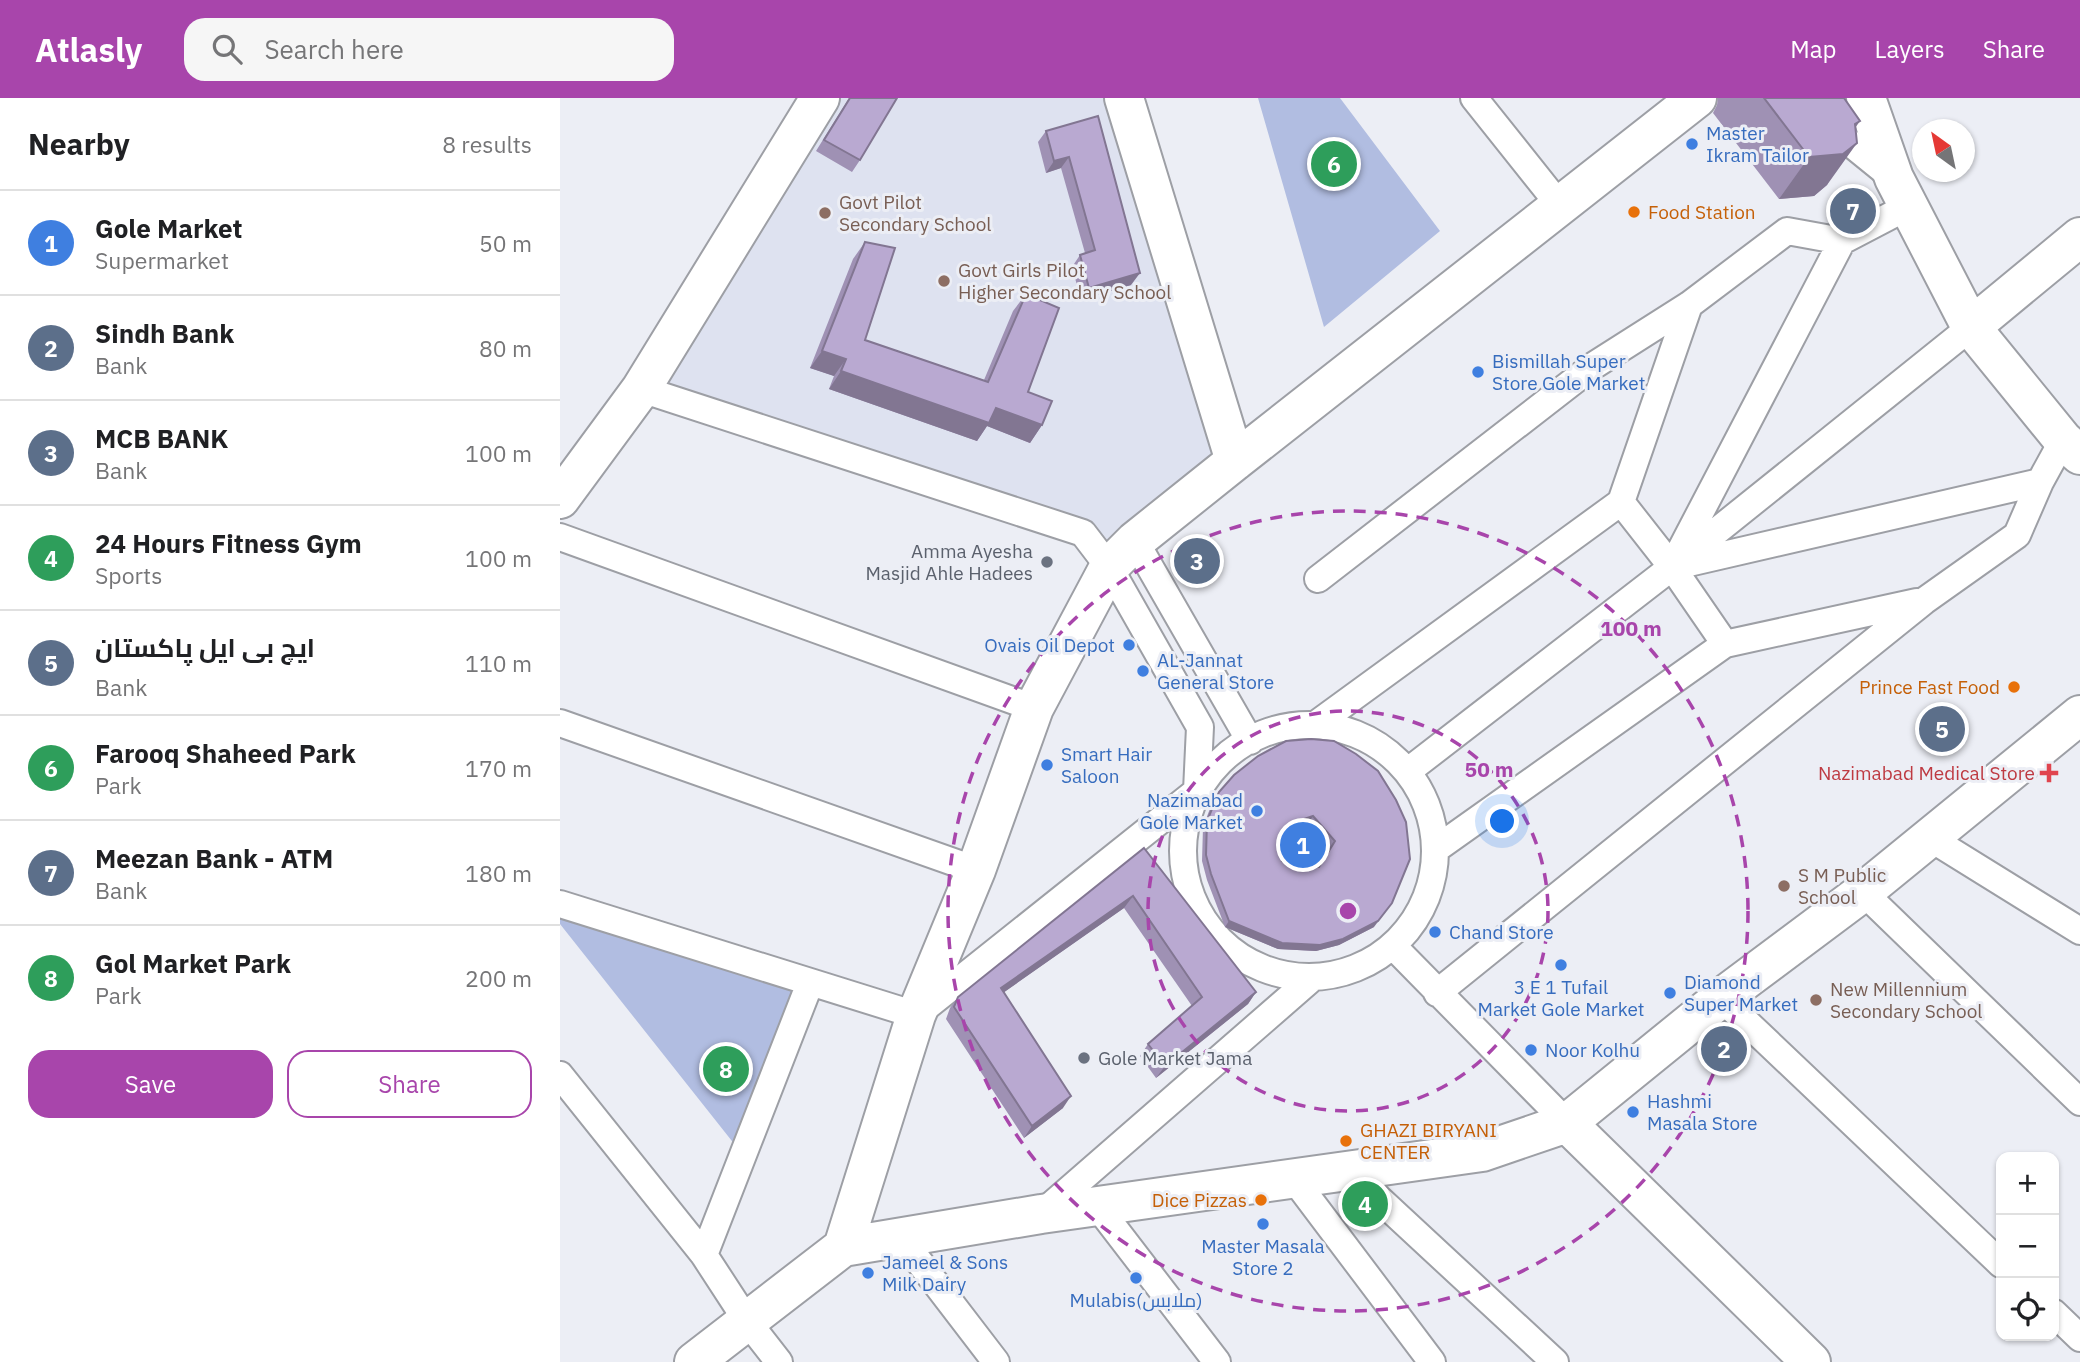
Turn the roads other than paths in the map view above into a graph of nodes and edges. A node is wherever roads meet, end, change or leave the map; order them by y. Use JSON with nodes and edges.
{"nodes":[{"id":1,"x":820,"y":98,"type":"edge"},
{"id":2,"x":1124,"y":98,"type":"edge"},
{"id":3,"x":1474,"y":98,"type":"edge"},
{"id":4,"x":1788,"y":98,"type":"edge"},
{"id":5,"x":1866,"y":98,"type":"edge"},
{"id":6,"x":1694,"y":99,"type":"edge"},
{"id":7,"x":1901,"y":192,"type":"junction"},
{"id":8,"x":1560,"y":207,"type":"junction"},
{"id":9,"x":2080,"y":237,"type":"edge"},
{"id":10,"x":1842,"y":241,"type":"junction"},
{"id":11,"x":1689,"y":305,"type":"junction"},
{"id":12,"x":1971,"y":327,"type":"junction"},
{"id":13,"x":641,"y":388,"type":"junction"},
{"id":14,"x":2072,"y":447,"type":"edge"},
{"id":15,"x":1235,"y":461,"type":"junction"},
{"id":16,"x":2040,"y":482,"type":"junction"},
{"id":17,"x":560,"y":499,"type":"edge"},
{"id":18,"x":1621,"y":502,"type":"junction"},
{"id":19,"x":560,"y":537,"type":"edge"},
{"id":20,"x":1122,"y":554,"type":"junction"},
{"id":21,"x":1672,"y":567,"type":"junction"},
{"id":22,"x":1318,"y":579,"type":"dead end"},
{"id":23,"x":1924,"y":601,"type":"junction"},
{"id":24,"x":1725,"y":644,"type":"junction"},
{"id":25,"x":1034,"y":708,"type":"junction"},
{"id":26,"x":2078,"y":720,"type":"edge"},
{"id":27,"x":560,"y":723,"type":"edge"},
{"id":28,"x":1315,"y":725,"type":"junction"},
{"id":29,"x":1250,"y":741,"type":"junction"},
{"id":30,"x":1408,"y":771,"type":"junction"},
{"id":31,"x":1197,"y":791,"type":"junction"},
{"id":32,"x":1930,"y":838,"type":"junction"},
{"id":33,"x":1436,"y":849,"type":"junction"},
{"id":34,"x":976,"y":870,"type":"junction"},
{"id":35,"x":1863,"y":892,"type":"junction"},
{"id":36,"x":560,"y":904,"type":"edge"},
{"id":37,"x":2080,"y":931,"type":"edge"},
{"id":38,"x":1392,"y":946,"type":"junction"},
{"id":39,"x":1311,"y":979,"type":"junction"},
{"id":40,"x":810,"y":984,"type":"junction"},
{"id":41,"x":1437,"y":993,"type":"junction"},
{"id":42,"x":1721,"y":998,"type":"junction"},
{"id":43,"x":916,"y":1015,"type":"junction"},
{"id":44,"x":560,"y":1075,"type":"edge"},
{"id":45,"x":2080,"y":1102,"type":"edge"},
{"id":46,"x":1567,"y":1123,"type":"junction"},
{"id":47,"x":1349,"y":1171,"type":"junction"},
{"id":48,"x":1294,"y":1179,"type":"junction"},
{"id":49,"x":1098,"y":1207,"type":"junction"},
{"id":50,"x":1041,"y":1214,"type":"junction"},
{"id":51,"x":901,"y":1238,"type":"junction"},
{"id":52,"x":843,"y":1247,"type":"junction"},
{"id":53,"x":704,"y":1255,"type":"junction"},
{"id":54,"x":1996,"y":1259,"type":"edge"},
{"id":55,"x":2059,"y":1318,"type":"edge"},
{"id":56,"x":747,"y":1321,"type":"junction"},
{"id":57,"x":2080,"y":1338,"type":"edge"},
{"id":58,"x":694,"y":1362,"type":"edge"},
{"id":59,"x":779,"y":1362,"type":"edge"},
{"id":60,"x":996,"y":1362,"type":"edge"},
{"id":61,"x":1217,"y":1362,"type":"edge"},
{"id":62,"x":1433,"y":1362,"type":"edge"},
{"id":63,"x":1555,"y":1362,"type":"edge"},
{"id":64,"x":1810,"y":1362,"type":"edge"}],
"edges":[{"from":1,"to":13,"type":"street"},
{"from":2,"to":15,"type":"street"},
{"from":3,"to":8,"type":"street"},
{"from":4,"to":7,"type":"street"},
{"from":5,"to":7,"type":"street"},
{"from":6,"to":8,"type":"street"},
{"from":7,"to":10,"type":"street"},
{"from":7,"to":12,"type":"street"},
{"from":8,"to":15,"type":"street"},
{"from":9,"to":12,"type":"street"},
{"from":10,"to":11,"type":"street"},
{"from":10,"to":21,"type":"street"},
{"from":11,"to":18,"type":"street"},
{"from":11,"to":22,"type":"street"},
{"from":12,"to":14,"type":"street"},
{"from":12,"to":21,"type":"street"},
{"from":13,"to":17,"type":"street"},
{"from":13,"to":20,"type":"street"},
{"from":14,"to":16,"type":"street"},
{"from":15,"to":20,"type":"street"},
{"from":16,"to":21,"type":"street"},
{"from":16,"to":23,"type":"street"},
{"from":18,"to":21,"type":"street"},
{"from":18,"to":28,"type":"street"},
{"from":19,"to":25,"type":"street"},
{"from":20,"to":25,"type":"street"},
{"from":20,"to":29,"type":"street"},
{"from":20,"to":31,"type":"street"},
{"from":21,"to":24,"type":"street"},
{"from":21,"to":30,"type":"street"},
{"from":23,"to":24,"type":"street"},
{"from":23,"to":41,"type":"street"},
{"from":24,"to":33,"type":"street"},
{"from":25,"to":34,"type":"street"},
{"from":26,"to":32,"type":"street"},
{"from":27,"to":34,"type":"street"},
{"from":28,"to":29,"type":"street"},
{"from":28,"to":30,"type":"street"},
{"from":29,"to":31,"type":"street"},
{"from":30,"to":33,"type":"street"},
{"from":31,"to":39,"type":"street"},
{"from":31,"to":43,"type":"street"},
{"from":32,"to":35,"type":"street"},
{"from":32,"to":37,"type":"street"},
{"from":33,"to":38,"type":"street"},
{"from":34,"to":43,"type":"street"},
{"from":35,"to":42,"type":"street"},
{"from":35,"to":45,"type":"street"},
{"from":36,"to":40,"type":"street"},
{"from":38,"to":39,"type":"street"},
{"from":38,"to":41,"type":"street"},
{"from":39,"to":50,"type":"street"},
{"from":40,"to":43,"type":"street"},
{"from":40,"to":53,"type":"street"},
{"from":41,"to":46,"type":"street"},
{"from":42,"to":46,"type":"street"},
{"from":42,"to":54,"type":"street"},
{"from":43,"to":52,"type":"street"},
{"from":44,"to":53,"type":"street"},
{"from":46,"to":47,"type":"street"},
{"from":46,"to":64,"type":"street"},
{"from":47,"to":48,"type":"street"},
{"from":47,"to":63,"type":"street"},
{"from":48,"to":49,"type":"street"},
{"from":48,"to":62,"type":"street"},
{"from":49,"to":50,"type":"street"},
{"from":49,"to":61,"type":"street"},
{"from":50,"to":51,"type":"street"},
{"from":51,"to":52,"type":"street"},
{"from":51,"to":60,"type":"street"},
{"from":52,"to":56,"type":"street"},
{"from":53,"to":56,"type":"street"},
{"from":55,"to":57,"type":"street"},
{"from":56,"to":58,"type":"street"},
{"from":56,"to":59,"type":"street"}]}
